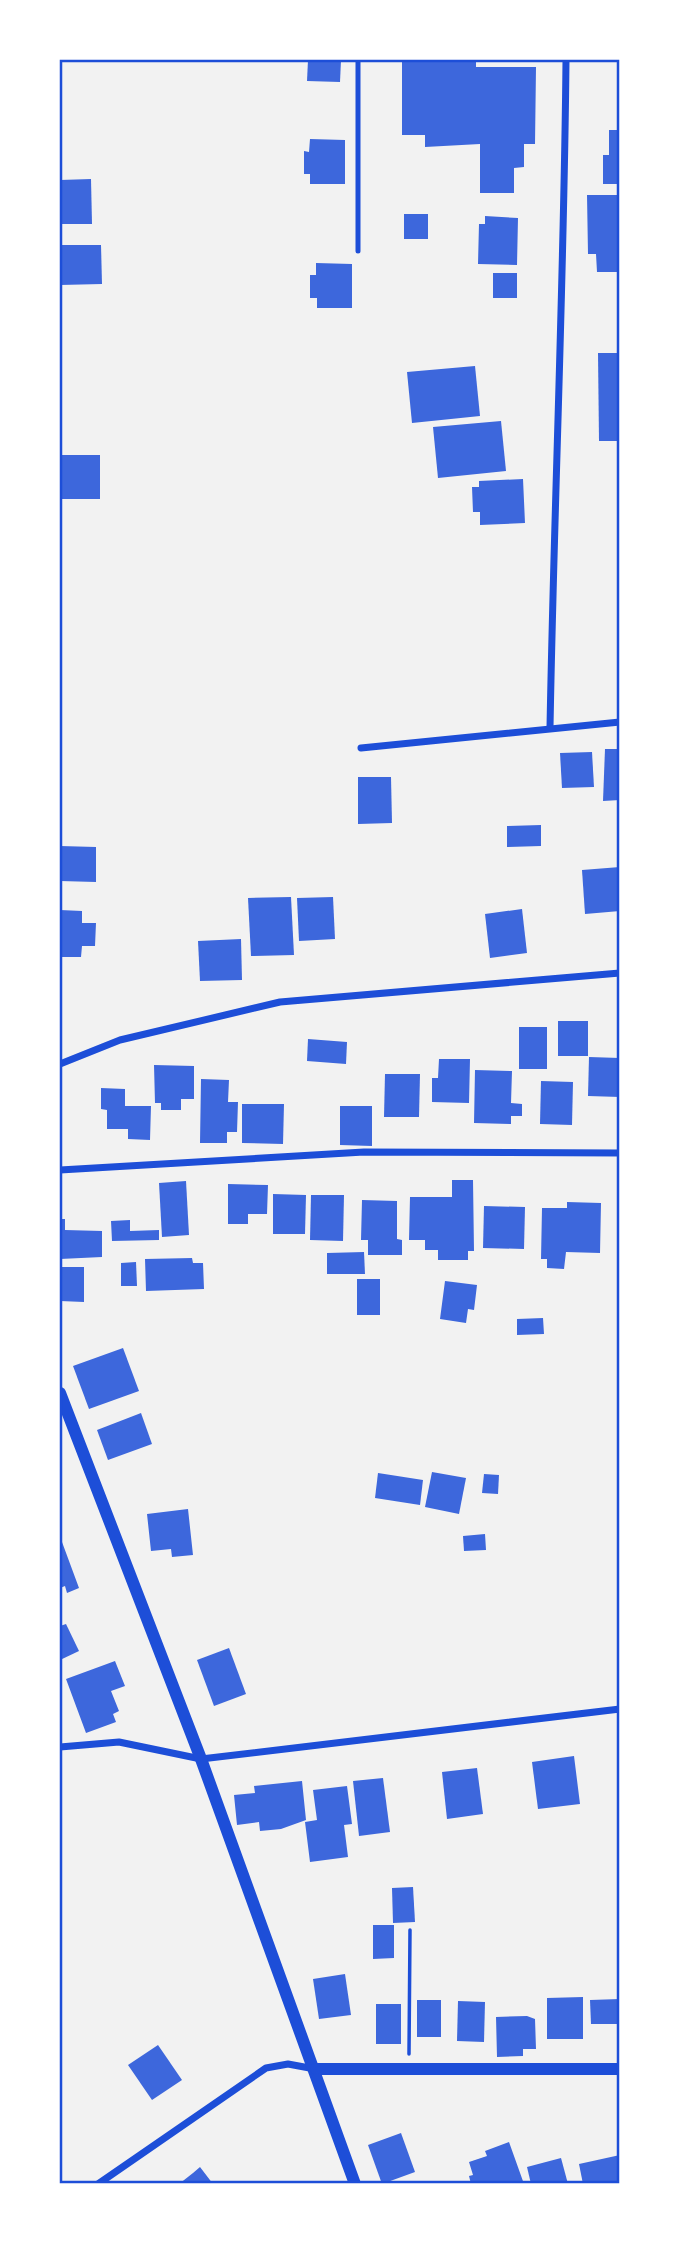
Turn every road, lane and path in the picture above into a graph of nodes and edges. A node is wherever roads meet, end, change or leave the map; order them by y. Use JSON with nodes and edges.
{"nodes":[{"id":1,"x":358,"y":60,"type":"edge"},
{"id":2,"x":566,"y":60,"type":"edge"},
{"id":3,"x":358,"y":251,"type":"dead end"},
{"id":4,"x":620,"y":723,"type":"edge"},
{"id":5,"x":550,"y":728,"type":"junction"},
{"id":6,"x":361,"y":748,"type":"dead end"},
{"id":7,"x":620,"y":973,"type":"edge"},
{"id":8,"x":60,"y":1064,"type":"edge"},
{"id":9,"x":620,"y":1153,"type":"edge"},
{"id":10,"x":60,"y":1170,"type":"edge"},
{"id":11,"x":60,"y":1393,"type":"edge"},
{"id":12,"x":62,"y":1408,"type":"edge"},
{"id":13,"x":620,"y":1709,"type":"edge"},
{"id":14,"x":60,"y":1747,"type":"edge"},
{"id":15,"x":201,"y":1759,"type":"junction"},
{"id":16,"x":410,"y":1930,"type":"dead end"},
{"id":17,"x":316,"y":2069,"type":"junction"},
{"id":18,"x":409,"y":2069,"type":"junction"},
{"id":19,"x":620,"y":2069,"type":"edge"},
{"id":20,"x":98,"y":2183,"type":"edge"},
{"id":21,"x":355,"y":2183,"type":"edge"}],
"edges":[{"from":1,"to":3,"type":"lane"},
{"from":2,"to":5,"type":"street"},
{"from":4,"to":5,"type":"street"},
{"from":5,"to":6,"type":"street"},
{"from":7,"to":8,"type":"street"},
{"from":9,"to":10,"type":"street"},
{"from":11,"to":12,"type":"street"},
{"from":12,"to":15,"type":"street"},
{"from":13,"to":15,"type":"street"},
{"from":14,"to":15,"type":"street"},
{"from":15,"to":17,"type":"street"},
{"from":16,"to":18,"type":"path"},
{"from":17,"to":18,"type":"street"},
{"from":17,"to":20,"type":"street"},
{"from":17,"to":21,"type":"street"},
{"from":18,"to":19,"type":"street"}]}
